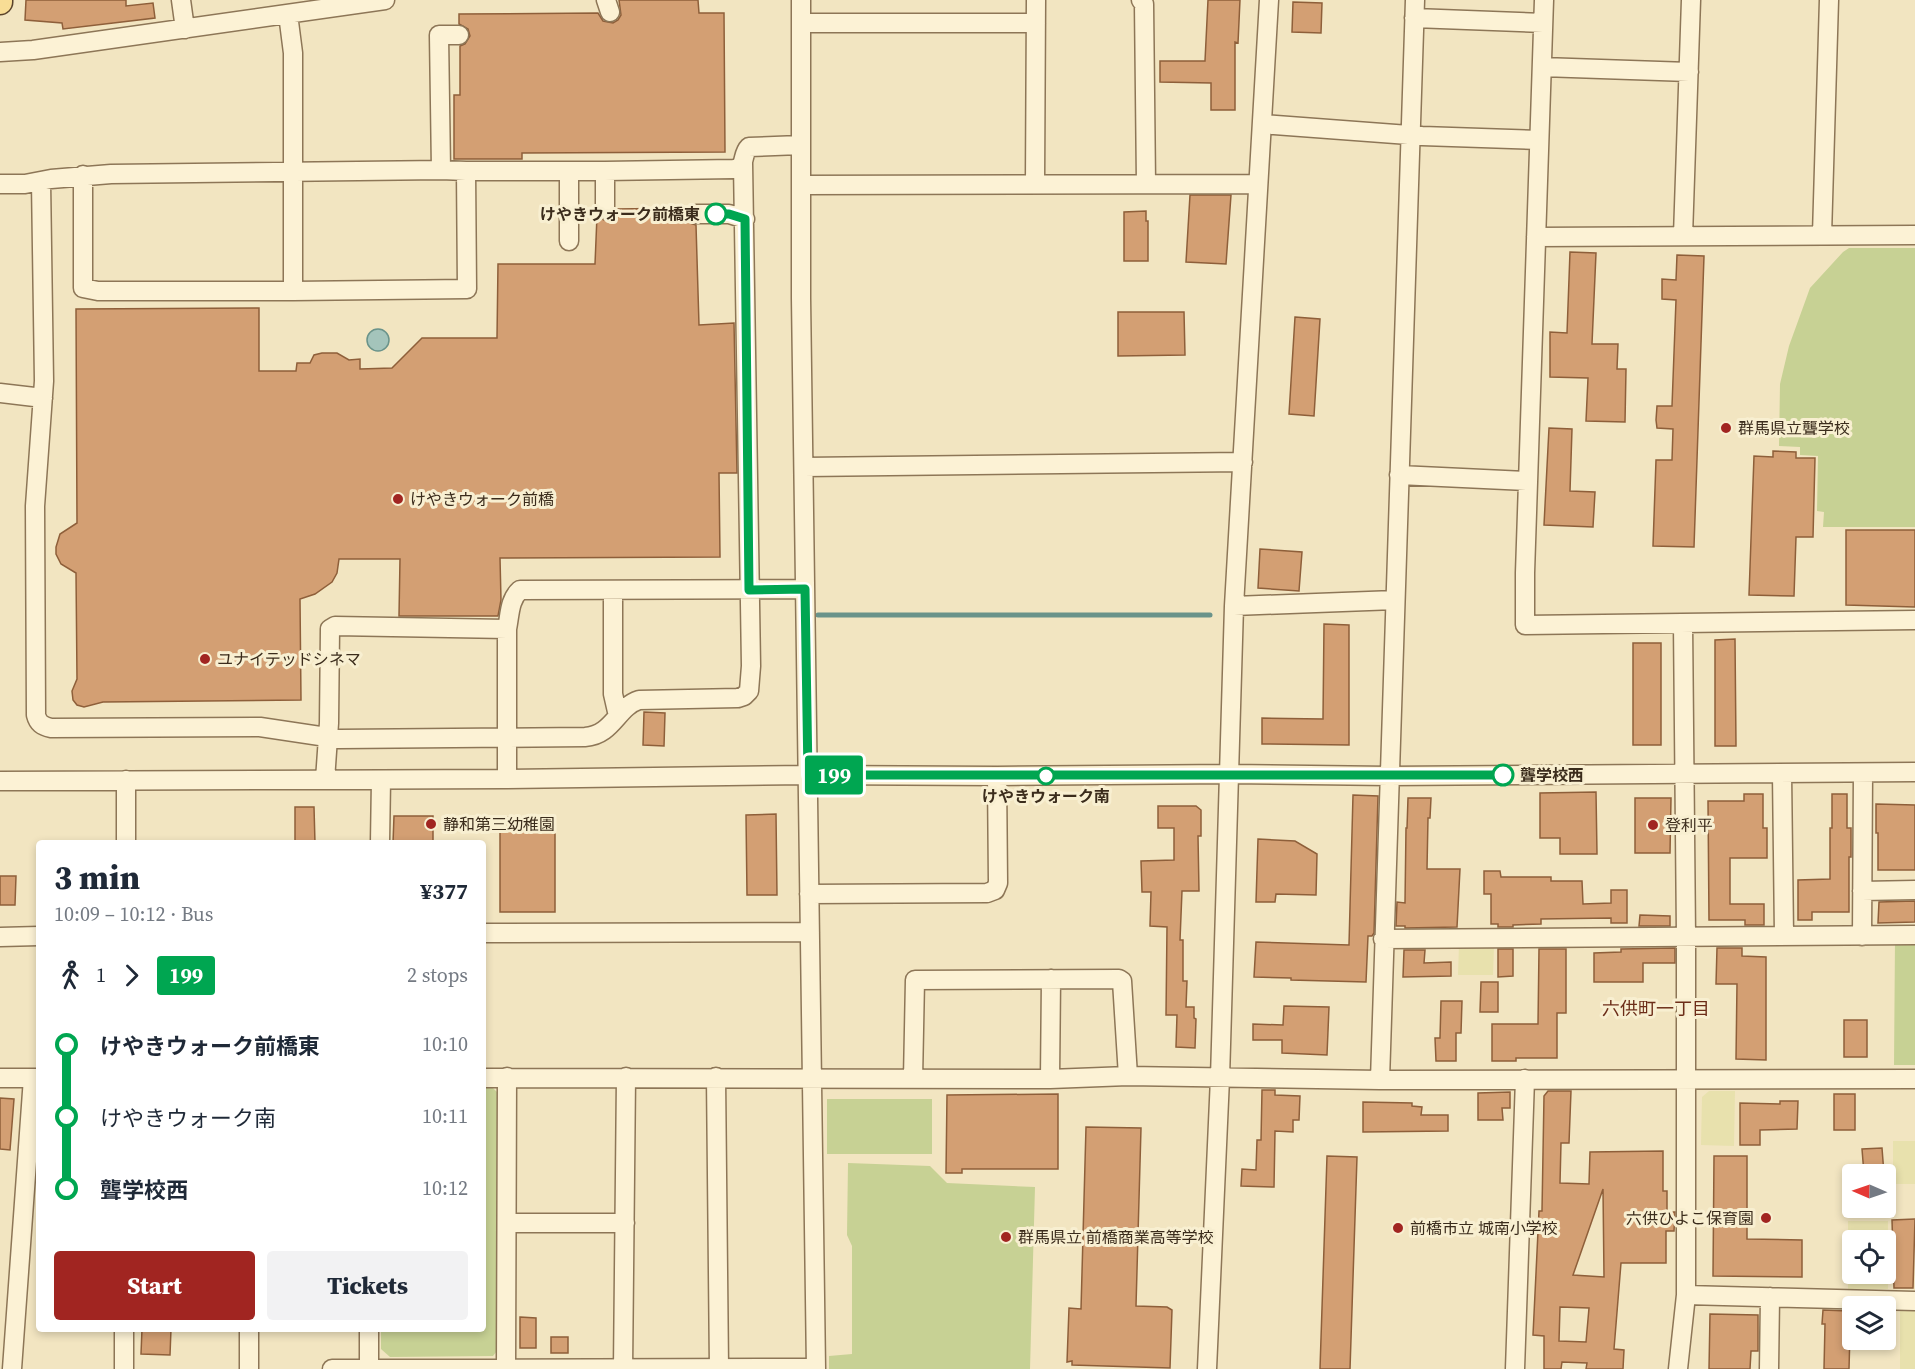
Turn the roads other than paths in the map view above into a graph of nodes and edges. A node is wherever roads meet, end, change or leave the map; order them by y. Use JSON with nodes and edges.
{"nodes":[{"id":1,"x":181,"y":0,"type":"edge"},
{"id":2,"x":385,"y":0,"type":"edge"},
{"id":3,"x":801,"y":0,"type":"edge"},
{"id":4,"x":1036,"y":0,"type":"edge"},
{"id":5,"x":1141,"y":0,"type":"edge"},
{"id":6,"x":1269,"y":0,"type":"edge"},
{"id":7,"x":1544,"y":0,"type":"edge"},
{"id":8,"x":1691,"y":0,"type":"edge"},
{"id":9,"x":1829,"y":0,"type":"edge"},
{"id":10,"x":1414,"y":9,"type":"edge"},
{"id":11,"x":288,"y":14,"type":"junction"},
{"id":12,"x":801,"y":23,"type":"junction"},
{"id":13,"x":1036,"y":23,"type":"junction"},
{"id":14,"x":1543,"y":23,"type":"junction"},
{"id":15,"x":185,"y":28,"type":"junction"},
{"id":16,"x":459,"y":35,"type":"dead end"},
{"id":17,"x":0,"y":52,"type":"edge"},
{"id":18,"x":1542,"y":67,"type":"junction"},
{"id":19,"x":1689,"y":72,"type":"junction"},
{"id":20,"x":1262,"y":124,"type":"junction"},
{"id":21,"x":1410,"y":134,"type":"junction"},
{"id":22,"x":1539,"y":140,"type":"junction"},
{"id":23,"x":800,"y":146,"type":"junction"},
{"id":24,"x":743,"y":163,"type":"junction"},
{"id":25,"x":441,"y":170,"type":"junction"},
{"id":26,"x":466,"y":171,"type":"junction"},
{"id":27,"x":569,"y":171,"type":"junction"},
{"id":28,"x":605,"y":171,"type":"junction"},
{"id":29,"x":293,"y":172,"type":"junction"},
{"id":30,"x":83,"y":175,"type":"junction"},
{"id":31,"x":41,"y":181,"type":"junction"},
{"id":32,"x":1035,"y":183,"type":"junction"},
{"id":33,"x":0,"y":184,"type":"edge"},
{"id":34,"x":1146,"y":184,"type":"junction"},
{"id":35,"x":1258,"y":184,"type":"junction"},
{"id":36,"x":801,"y":185,"type":"junction"},
{"id":37,"x":606,"y":209,"type":"dead end"},
{"id":38,"x":696,"y":213,"type":"dead end"},
{"id":39,"x":745,"y":213,"type":"junction"},
{"id":40,"x":1822,"y":235,"type":"junction"},
{"id":41,"x":1915,"y":235,"type":"edge"},
{"id":42,"x":1683,"y":236,"type":"junction"},
{"id":43,"x":1536,"y":237,"type":"junction"},
{"id":44,"x":569,"y":241,"type":"dead end"},
{"id":45,"x":293,"y":291,"type":"junction"},
{"id":46,"x":0,"y":393,"type":"edge"},
{"id":47,"x":43,"y":398,"type":"junction"},
{"id":48,"x":1243,"y":462,"type":"junction"},
{"id":49,"x":804,"y":467,"type":"junction"},
{"id":50,"x":1399,"y":475,"type":"junction"},
{"id":51,"x":1528,"y":481,"type":"junction"},
{"id":52,"x":805,"y":589,"type":"junction"},
{"id":53,"x":613,"y":590,"type":"junction"},
{"id":54,"x":749,"y":590,"type":"junction"},
{"id":55,"x":1395,"y":600,"type":"junction"},
{"id":56,"x":1234,"y":606,"type":"junction"},
{"id":57,"x":1915,"y":620,"type":"edge"},
{"id":58,"x":1683,"y":622,"type":"junction"},
{"id":59,"x":507,"y":629,"type":"junction"},
{"id":60,"x":618,"y":716,"type":"junction"},
{"id":61,"x":328,"y":737,"type":"junction"},
{"id":62,"x":507,"y":738,"type":"junction"},
{"id":63,"x":1915,"y":772,"type":"edge"},
{"id":64,"x":1684,"y":773,"type":"junction"},
{"id":65,"x":1782,"y":773,"type":"junction"},
{"id":66,"x":1863,"y":773,"type":"junction"},
{"id":67,"x":1230,"y":774,"type":"junction"},
{"id":68,"x":808,"y":775,"type":"junction"},
{"id":69,"x":997,"y":776,"type":"junction"},
{"id":70,"x":1389,"y":776,"type":"junction"},
{"id":71,"x":507,"y":779,"type":"junction"},
{"id":72,"x":126,"y":780,"type":"junction"},
{"id":73,"x":325,"y":780,"type":"junction"},
{"id":74,"x":381,"y":780,"type":"junction"},
{"id":75,"x":0,"y":781,"type":"edge"},
{"id":76,"x":126,"y":840,"type":"edge"},
{"id":77,"x":380,"y":840,"type":"edge"},
{"id":78,"x":1915,"y":890,"type":"edge"},
{"id":79,"x":1862,"y":891,"type":"junction"},
{"id":80,"x":810,"y":894,"type":"junction"},
{"id":81,"x":810,"y":932,"type":"junction"},
{"id":82,"x":486,"y":933,"type":"edge"},
{"id":83,"x":1915,"y":935,"type":"edge"},
{"id":84,"x":36,"y":936,"type":"edge"},
{"id":85,"x":1686,"y":936,"type":"junction"},
{"id":86,"x":1784,"y":936,"type":"junction"},
{"id":87,"x":1862,"y":936,"type":"junction"},
{"id":88,"x":0,"y":937,"type":"edge"},
{"id":89,"x":1383,"y":939,"type":"junction"},
{"id":90,"x":1051,"y":979,"type":"junction"},
{"id":91,"x":1128,"y":1076,"type":"junction"},
{"id":92,"x":507,"y":1077,"type":"junction"},
{"id":93,"x":626,"y":1077,"type":"junction"},
{"id":94,"x":716,"y":1077,"type":"junction"},
{"id":95,"x":0,"y":1078,"type":"edge"},
{"id":96,"x":36,"y":1078,"type":"edge"},
{"id":97,"x":486,"y":1078,"type":"edge"},
{"id":98,"x":812,"y":1078,"type":"junction"},
{"id":99,"x":1220,"y":1078,"type":"junction"},
{"id":100,"x":913,"y":1079,"type":"junction"},
{"id":101,"x":1050,"y":1079,"type":"junction"},
{"id":102,"x":1525,"y":1079,"type":"junction"},
{"id":103,"x":1685,"y":1079,"type":"junction"},
{"id":104,"x":1915,"y":1079,"type":"edge"},
{"id":105,"x":1380,"y":1080,"type":"junction"},
{"id":106,"x":625,"y":1223,"type":"junction"},
{"id":107,"x":507,"y":1224,"type":"junction"},
{"id":108,"x":1686,"y":1295,"type":"junction"},
{"id":109,"x":1770,"y":1297,"type":"junction"},
{"id":110,"x":1915,"y":1301,"type":"edge"},
{"id":111,"x":124,"y":1332,"type":"edge"},
{"id":112,"x":249,"y":1332,"type":"edge"},
{"id":113,"x":369,"y":1332,"type":"edge"},
{"id":114,"x":623,"y":1368,"type":"edge"},
{"id":115,"x":12,"y":1369,"type":"edge"},
{"id":116,"x":124,"y":1369,"type":"edge"},
{"id":117,"x":249,"y":1369,"type":"edge"},
{"id":118,"x":332,"y":1369,"type":"edge"},
{"id":119,"x":369,"y":1369,"type":"edge"},
{"id":120,"x":506,"y":1369,"type":"edge"},
{"id":121,"x":719,"y":1369,"type":"edge"},
{"id":122,"x":816,"y":1369,"type":"edge"},
{"id":123,"x":1207,"y":1369,"type":"edge"},
{"id":124,"x":1515,"y":1369,"type":"edge"},
{"id":125,"x":1678,"y":1369,"type":"edge"},
{"id":126,"x":1769,"y":1369,"type":"edge"}],
"edges":[{"from":1,"to":15,"type":"street"},
{"from":2,"to":11,"type":"street"},
{"from":3,"to":12,"type":"street"},
{"from":4,"to":13,"type":"street"},
{"from":5,"to":34,"type":"street"},
{"from":6,"to":20,"type":"street"},
{"from":7,"to":14,"type":"street"},
{"from":8,"to":19,"type":"street"},
{"from":9,"to":40,"type":"street"},
{"from":10,"to":14,"type":"street"},
{"from":10,"to":21,"type":"street"},
{"from":11,"to":15,"type":"street"},
{"from":11,"to":29,"type":"street"},
{"from":12,"to":13,"type":"street"},
{"from":12,"to":23,"type":"street"},
{"from":13,"to":32,"type":"street"},
{"from":14,"to":18,"type":"street"},
{"from":15,"to":17,"type":"street"},
{"from":16,"to":25,"type":"street"},
{"from":18,"to":19,"type":"street"},
{"from":18,"to":22,"type":"street"},
{"from":19,"to":42,"type":"street"},
{"from":20,"to":21,"type":"street"},
{"from":20,"to":35,"type":"street"},
{"from":21,"to":22,"type":"street"},
{"from":21,"to":50,"type":"street"},
{"from":22,"to":43,"type":"street"},
{"from":23,"to":24,"type":"street"},
{"from":23,"to":36,"type":"street"},
{"from":24,"to":28,"type":"street"},
{"from":24,"to":39,"type":"street"},
{"from":25,"to":26,"type":"street"},
{"from":25,"to":29,"type":"street"},
{"from":26,"to":27,"type":"street"},
{"from":26,"to":45,"type":"street"},
{"from":27,"to":28,"type":"street"},
{"from":27,"to":44,"type":"street"},
{"from":28,"to":37,"type":"street"},
{"from":29,"to":30,"type":"street"},
{"from":29,"to":45,"type":"street"},
{"from":30,"to":31,"type":"street"},
{"from":30,"to":45,"type":"street"},
{"from":31,"to":33,"type":"street"},
{"from":31,"to":47,"type":"street"},
{"from":32,"to":34,"type":"street"},
{"from":32,"to":36,"type":"street"},
{"from":34,"to":35,"type":"street"},
{"from":35,"to":48,"type":"street"},
{"from":36,"to":49,"type":"street"},
{"from":38,"to":39,"type":"street"},
{"from":39,"to":54,"type":"street"},
{"from":40,"to":41,"type":"street"},
{"from":40,"to":42,"type":"street"},
{"from":42,"to":43,"type":"street"},
{"from":43,"to":51,"type":"street"},
{"from":46,"to":47,"type":"street"},
{"from":47,"to":61,"type":"street"},
{"from":48,"to":49,"type":"street"},
{"from":48,"to":56,"type":"street"},
{"from":49,"to":52,"type":"street"},
{"from":50,"to":51,"type":"street"},
{"from":50,"to":55,"type":"street"},
{"from":51,"to":58,"type":"street"},
{"from":52,"to":54,"type":"street"},
{"from":52,"to":68,"type":"street"},
{"from":53,"to":54,"type":"street"},
{"from":53,"to":59,"type":"street"},
{"from":53,"to":60,"type":"street"},
{"from":54,"to":60,"type":"street"},
{"from":55,"to":56,"type":"street"},
{"from":55,"to":70,"type":"street"},
{"from":56,"to":67,"type":"street"},
{"from":57,"to":58,"type":"street"},
{"from":58,"to":64,"type":"street"},
{"from":59,"to":61,"type":"street"},
{"from":59,"to":62,"type":"street"},
{"from":60,"to":62,"type":"street"},
{"from":61,"to":62,"type":"street"},
{"from":61,"to":73,"type":"street"},
{"from":62,"to":71,"type":"street"},
{"from":63,"to":66,"type":"street"},
{"from":64,"to":65,"type":"street"},
{"from":64,"to":70,"type":"street"},
{"from":64,"to":85,"type":"street"},
{"from":65,"to":66,"type":"street"},
{"from":65,"to":86,"type":"street"},
{"from":66,"to":79,"type":"street"},
{"from":67,"to":69,"type":"street"},
{"from":67,"to":70,"type":"street"},
{"from":67,"to":99,"type":"street"},
{"from":68,"to":69,"type":"street"},
{"from":68,"to":71,"type":"street"},
{"from":68,"to":80,"type":"street"},
{"from":69,"to":80,"type":"street"},
{"from":70,"to":89,"type":"street"},
{"from":71,"to":74,"type":"street"},
{"from":72,"to":73,"type":"street"},
{"from":72,"to":75,"type":"street"},
{"from":72,"to":76,"type":"street"},
{"from":73,"to":74,"type":"street"},
{"from":74,"to":77,"type":"street"},
{"from":78,"to":79,"type":"street"},
{"from":79,"to":87,"type":"street"},
{"from":80,"to":81,"type":"street"},
{"from":81,"to":82,"type":"street"},
{"from":81,"to":98,"type":"street"},
{"from":83,"to":87,"type":"street"},
{"from":84,"to":88,"type":"street"},
{"from":85,"to":86,"type":"street"},
{"from":85,"to":89,"type":"street"},
{"from":85,"to":103,"type":"street"},
{"from":86,"to":87,"type":"street"},
{"from":89,"to":105,"type":"street"},
{"from":90,"to":91,"type":"street"},
{"from":90,"to":100,"type":"street"},
{"from":90,"to":101,"type":"street"},
{"from":91,"to":99,"type":"street"},
{"from":91,"to":101,"type":"street"},
{"from":92,"to":93,"type":"street"},
{"from":92,"to":97,"type":"street"},
{"from":92,"to":107,"type":"street"},
{"from":93,"to":94,"type":"street"},
{"from":93,"to":106,"type":"street"},
{"from":94,"to":98,"type":"street"},
{"from":94,"to":121,"type":"street"},
{"from":95,"to":96,"type":"street"},
{"from":96,"to":115,"type":"street"},
{"from":98,"to":100,"type":"street"},
{"from":98,"to":122,"type":"street"},
{"from":99,"to":105,"type":"street"},
{"from":99,"to":123,"type":"street"},
{"from":100,"to":101,"type":"street"},
{"from":102,"to":103,"type":"street"},
{"from":102,"to":105,"type":"street"},
{"from":102,"to":124,"type":"street"},
{"from":103,"to":104,"type":"street"},
{"from":103,"to":108,"type":"street"},
{"from":106,"to":107,"type":"street"},
{"from":106,"to":114,"type":"street"},
{"from":107,"to":120,"type":"street"},
{"from":108,"to":109,"type":"street"},
{"from":108,"to":125,"type":"street"},
{"from":109,"to":110,"type":"street"},
{"from":109,"to":126,"type":"street"},
{"from":111,"to":116,"type":"street"},
{"from":112,"to":117,"type":"street"},
{"from":113,"to":119,"type":"street"},
{"from":114,"to":120,"type":"street"},
{"from":114,"to":121,"type":"street"},
{"from":118,"to":119,"type":"street"},
{"from":119,"to":120,"type":"street"},
{"from":121,"to":122,"type":"street"}]}
